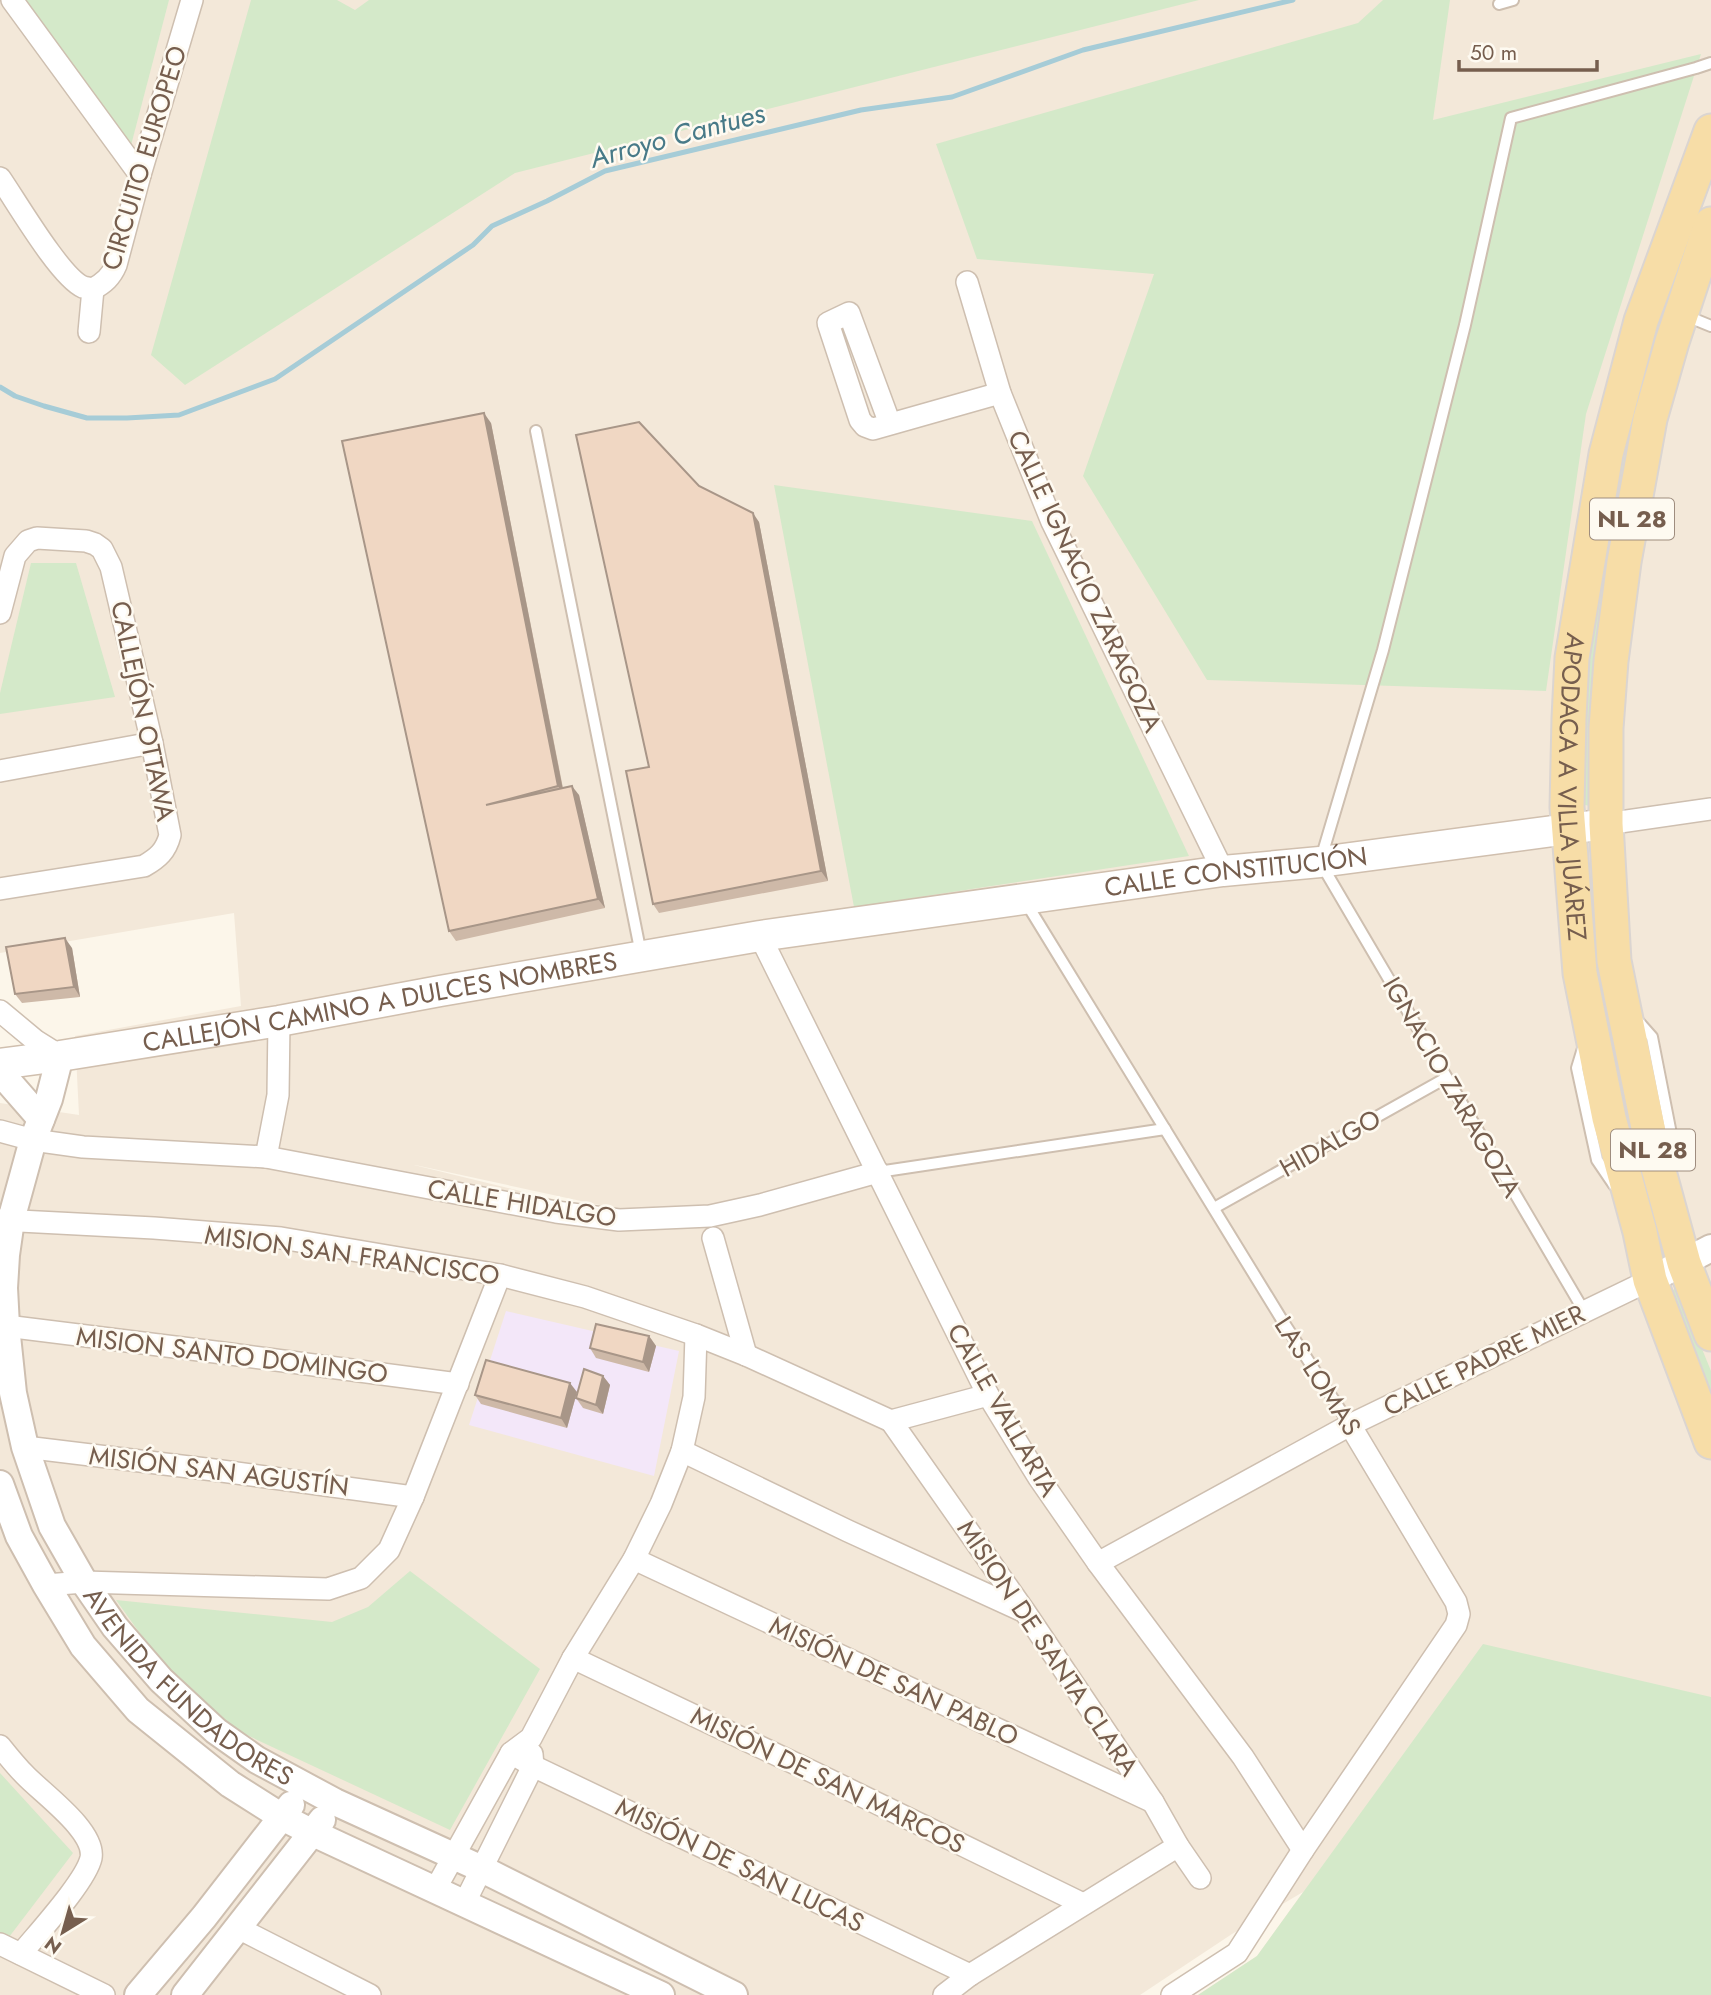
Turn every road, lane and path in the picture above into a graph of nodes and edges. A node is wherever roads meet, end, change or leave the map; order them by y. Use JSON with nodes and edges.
{"nodes":[{"id":1,"x":12,"y":0,"type":"edge"},
{"id":2,"x":192,"y":0,"type":"edge"},
{"id":3,"x":1513,"y":0,"type":"edge"},
{"id":4,"x":1499,"y":4,"type":"dead end"},
{"id":5,"x":1711,"y":63,"type":"edge"},
{"id":6,"x":1711,"y":131,"type":"edge"},
{"id":7,"x":140,"y":175,"type":"junction"},
{"id":8,"x":0,"y":178,"type":"edge"},
{"id":9,"x":1711,"y":223,"type":"edge"},
{"id":10,"x":967,"y":282,"type":"dead end"},
{"id":11,"x":93,"y":289,"type":"junction"},
{"id":12,"x":1696,"y":320,"type":"edge"},
{"id":13,"x":89,"y":332,"type":"dead end"},
{"id":14,"x":1000,"y":393,"type":"junction"},
{"id":15,"x":890,"y":424,"type":"junction"},
{"id":16,"x":536,"y":432,"type":"dead end"},
{"id":17,"x":6,"y":567,"type":"edge"},
{"id":18,"x":0,"y":613,"type":"edge"},
{"id":19,"x":152,"y":743,"type":"junction"},
{"id":20,"x":0,"y":771,"type":"edge"},
{"id":21,"x":1711,"y":810,"type":"edge"},
{"id":22,"x":1606,"y":824,"type":"junction"},
{"id":23,"x":1569,"y":829,"type":"junction"},
{"id":24,"x":1320,"y":862,"type":"junction"},
{"id":25,"x":1223,"y":872,"type":"junction"},
{"id":26,"x":0,"y":889,"type":"edge"},
{"id":27,"x":1024,"y":899,"type":"junction"},
{"id":28,"x":760,"y":936,"type":"junction"},
{"id":29,"x":642,"y":956,"type":"junction"},
{"id":30,"x":0,"y":1011,"type":"edge"},
{"id":31,"x":279,"y":1021,"type":"junction"},
{"id":32,"x":60,"y":1056,"type":"junction"},
{"id":33,"x":0,"y":1064,"type":"edge"},
{"id":34,"x":0,"y":1072,"type":"edge"},
{"id":35,"x":1446,"y":1077,"type":"junction"},
{"id":36,"x":37,"y":1129,"type":"junction"},
{"id":37,"x":1165,"y":1129,"type":"junction"},
{"id":38,"x":0,"y":1131,"type":"edge"},
{"id":39,"x":267,"y":1157,"type":"junction"},
{"id":40,"x":878,"y":1172,"type":"junction"},
{"id":41,"x":1214,"y":1208,"type":"junction"},
{"id":42,"x":6,"y":1220,"type":"edge"},
{"id":43,"x":713,"y":1238,"type":"dead end"},
{"id":44,"x":1697,"y":1255,"type":"edge"},
{"id":45,"x":500,"y":1275,"type":"junction"},
{"id":46,"x":1650,"y":1280,"type":"junction"},
{"id":47,"x":1584,"y":1311,"type":"junction"},
{"id":48,"x":6,"y":1326,"type":"junction"},
{"id":49,"x":1711,"y":1334,"type":"edge"},
{"id":50,"x":696,"y":1335,"type":"junction"},
{"id":51,"x":746,"y":1355,"type":"junction"},
{"id":52,"x":458,"y":1384,"type":"junction"},
{"id":53,"x":988,"y":1395,"type":"junction"},
{"id":54,"x":891,"y":1421,"type":"junction"},
{"id":55,"x":1350,"y":1425,"type":"junction"},
{"id":56,"x":1711,"y":1442,"type":"edge"},
{"id":57,"x":25,"y":1447,"type":"junction"},
{"id":58,"x":682,"y":1451,"type":"junction"},
{"id":59,"x":0,"y":1484,"type":"edge"},
{"id":60,"x":413,"y":1497,"type":"junction"},
{"id":61,"x":634,"y":1559,"type":"junction"},
{"id":62,"x":1098,"y":1563,"type":"junction"},
{"id":63,"x":84,"y":1582,"type":"junction"},
{"id":64,"x":46,"y":1585,"type":"junction"},
{"id":65,"x":1025,"y":1612,"type":"junction"},
{"id":66,"x":573,"y":1658,"type":"junction"},
{"id":67,"x":531,"y":1738,"type":"junction"},
{"id":68,"x":0,"y":1746,"type":"edge"},
{"id":69,"x":511,"y":1753,"type":"junction"},
{"id":70,"x":533,"y":1766,"type":"junction"},
{"id":71,"x":306,"y":1787,"type":"junction"},
{"id":72,"x":335,"y":1802,"type":"junction"},
{"id":73,"x":1153,"y":1802,"type":"junction"},
{"id":74,"x":282,"y":1817,"type":"junction"},
{"id":75,"x":313,"y":1833,"type":"junction"},
{"id":76,"x":1178,"y":1846,"type":"junction"},
{"id":77,"x":1303,"y":1850,"type":"junction"},
{"id":78,"x":453,"y":1857,"type":"junction"},
{"id":79,"x":482,"y":1869,"type":"junction"},
{"id":80,"x":1200,"y":1878,"type":"dead end"},
{"id":81,"x":436,"y":1888,"type":"junction"},
{"id":82,"x":465,"y":1902,"type":"junction"},
{"id":83,"x":1083,"y":1905,"type":"junction"},
{"id":84,"x":238,"y":1928,"type":"junction"},
{"id":85,"x":0,"y":1944,"type":"edge"},
{"id":86,"x":21,"y":1954,"type":"junction"},
{"id":87,"x":970,"y":1975,"type":"junction"},
{"id":88,"x":104,"y":1995,"type":"edge"},
{"id":89,"x":138,"y":1995,"type":"edge"},
{"id":90,"x":185,"y":1995,"type":"edge"},
{"id":91,"x":370,"y":1995,"type":"edge"},
{"id":92,"x":661,"y":1995,"type":"edge"},
{"id":93,"x":734,"y":1995,"type":"edge"},
{"id":94,"x":944,"y":1995,"type":"edge"},
{"id":95,"x":1172,"y":1995,"type":"edge"}],
"edges":[{"from":1,"to":7,"type":"street"},
{"from":2,"to":7,"type":"street","name":"CIRCUITO EUROPEO"},
{"from":3,"to":4,"type":"lane"},
{"from":5,"to":24,"type":"lane"},
{"from":6,"to":23,"type":"main road","name":"APODACA A VILLA JUÁREZ","number":"NL 28"},
{"from":7,"to":11,"type":"street","name":"CIRCUITO EUROPEO"},
{"from":8,"to":11,"type":"street","name":"CIRCUITO EUROPEO"},
{"from":9,"to":12,"type":"main road","name":"APODACA A VILLA JUÁREZ","number":"NL 28"},
{"from":10,"to":14,"type":"street","name":"CALLE IGNACIO ZARAGOZA"},
{"from":11,"to":13,"type":"street"},
{"from":12,"to":22,"type":"main road","name":"APODACA A VILLA JUÁREZ","number":"NL 28"},
{"from":14,"to":15,"type":"street"},
{"from":14,"to":25,"type":"street","name":"CALLE IGNACIO ZARAGOZA"},
{"from":15,"to":15,"type":"street"},
{"from":16,"to":29,"type":"lane"},
{"from":17,"to":18,"type":"street"},
{"from":17,"to":19,"type":"street","name":"CALLEJÓN OTTAWA"},
{"from":19,"to":20,"type":"street"},
{"from":19,"to":26,"type":"street","name":"CALLEJÓN OTTAWA"},
{"from":21,"to":22,"type":"street","name":"CALLE CONSTITUCIÓN"},
{"from":22,"to":23,"type":"main road","name":"CALLE CONSTITUCIÓN"},
{"from":22,"to":44,"type":"main road","name":"APODACA A VILLA JUÁREZ","number":"NL 28"},
{"from":23,"to":24,"type":"main road","name":"CALLE CONSTITUCIÓN"},
{"from":23,"to":46,"type":"main road","name":"APODACA A VILLA JUÁREZ","number":"NL 28"},
{"from":24,"to":25,"type":"main road","name":"CALLE CONSTITUCIÓN"},
{"from":24,"to":35,"type":"lane","name":"IGNACIO ZARAGOZA"},
{"from":25,"to":27,"type":"main road","name":"CALLE CONSTITUCIÓN"},
{"from":27,"to":28,"type":"main road","name":"CALLE CONSTITUCIÓN"},
{"from":27,"to":37,"type":"lane","name":"LAS LOMAS"},
{"from":28,"to":29,"type":"main road","name":"CALLEJÓN CAMINO A DULCES NOMBRES"},
{"from":28,"to":40,"type":"street","name":"CALLE VALLARTA"},
{"from":29,"to":31,"type":"main road","name":"CALLEJÓN CAMINO A DULCES NOMBRES"},
{"from":30,"to":32,"type":"street"},
{"from":31,"to":32,"type":"main road","name":"CALLEJÓN CAMINO A DULCES NOMBRES"},
{"from":31,"to":39,"type":"street"},
{"from":32,"to":33,"type":"main road","name":"CALLEJÓN CAMINO A DULCES NOMBRES"},
{"from":32,"to":36,"type":"street","name":"AVENIDA FUNDADORES"},
{"from":34,"to":36,"type":"street"},
{"from":35,"to":41,"type":"lane","name":"HIDALGO"},
{"from":35,"to":47,"type":"lane","name":"IGNACIO ZARAGOZA"},
{"from":36,"to":38,"type":"street","name":"CALLE HIDALGO"},
{"from":36,"to":39,"type":"street","name":"CALLE HIDALGO"},
{"from":36,"to":42,"type":"street","name":"AVENIDA FUNDADORES"},
{"from":37,"to":40,"type":"lane","name":"CALLE HIDALGO"},
{"from":37,"to":41,"type":"lane","name":"LAS LOMAS"},
{"from":39,"to":40,"type":"street","name":"CALLE HIDALGO"},
{"from":40,"to":53,"type":"street","name":"CALLE VALLARTA"},
{"from":41,"to":55,"type":"lane","name":"LAS LOMAS"},
{"from":42,"to":45,"type":"street","name":"MISION SAN FRANCISCO"},
{"from":42,"to":48,"type":"street","name":"AVENIDA FUNDADORES"},
{"from":43,"to":51,"type":"street"},
{"from":44,"to":46,"type":"street"},
{"from":44,"to":49,"type":"main road","name":"APODACA A VILLA JUÁREZ","number":"NL 28"},
{"from":45,"to":50,"type":"street","name":"MISION SAN FRANCISCO"},
{"from":45,"to":52,"type":"street"},
{"from":46,"to":47,"type":"street","name":"CALLE PADRE MIER"},
{"from":46,"to":56,"type":"main road","name":"APODACA A VILLA JUÁREZ","number":"NL 28"},
{"from":47,"to":55,"type":"street","name":"CALLE PADRE MIER"},
{"from":48,"to":52,"type":"street","name":"MISION SANTO DOMINGO"},
{"from":48,"to":57,"type":"street","name":"AVENIDA FUNDADORES"},
{"from":50,"to":51,"type":"street","name":"MISION SAN FRANCISCO"},
{"from":50,"to":58,"type":"street"},
{"from":51,"to":54,"type":"street","name":"MISION SAN FRANCISCO"},
{"from":52,"to":60,"type":"street"},
{"from":53,"to":54,"type":"street"},
{"from":53,"to":62,"type":"street","name":"CALLE VALLARTA"},
{"from":54,"to":65,"type":"street","name":"MISION DE SANTA CLARA"},
{"from":55,"to":62,"type":"street","name":"CALLE PADRE MIER"},
{"from":55,"to":77,"type":"street","name":"LAS LOMAS"},
{"from":57,"to":60,"type":"street","name":"MISIÓN SAN AGUSTÍN"},
{"from":57,"to":63,"type":"street","name":"AVENIDA FUNDADORES"},
{"from":58,"to":61,"type":"street"},
{"from":58,"to":65,"type":"street"},
{"from":59,"to":64,"type":"street","name":"AVENIDA FUNDADORES"},
{"from":60,"to":63,"type":"street"},
{"from":61,"to":66,"type":"street"},
{"from":61,"to":73,"type":"street","name":"MISIÓN DE SAN PABLO"},
{"from":62,"to":77,"type":"street","name":"CALLE VALLARTA"},
{"from":63,"to":64,"type":"street"},
{"from":63,"to":71,"type":"street","name":"AVENIDA FUNDADORES"},
{"from":64,"to":74,"type":"street","name":"AVENIDA FUNDADORES"},
{"from":65,"to":73,"type":"street","name":"MISION DE SANTA CLARA"},
{"from":66,"to":67,"type":"street"},
{"from":66,"to":83,"type":"street","name":"MISIÓN DE SAN MARCOS"},
{"from":67,"to":69,"type":"street"},
{"from":67,"to":70,"type":"street"},
{"from":68,"to":86,"type":"street"},
{"from":69,"to":70,"type":"street","name":"MISIÓN DE SAN LUCAS"},
{"from":69,"to":78,"type":"street"},
{"from":70,"to":79,"type":"street"},
{"from":70,"to":87,"type":"street","name":"MISIÓN DE SAN LUCAS"},
{"from":71,"to":72,"type":"street","name":"AVENIDA FUNDADORES"},
{"from":71,"to":74,"type":"street"},
{"from":72,"to":75,"type":"street"},
{"from":72,"to":78,"type":"street","name":"AVENIDA FUNDADORES"},
{"from":73,"to":76,"type":"street","name":"MISION DE SANTA CLARA"},
{"from":74,"to":75,"type":"street","name":"AVENIDA FUNDADORES"},
{"from":74,"to":89,"type":"street"},
{"from":75,"to":81,"type":"street","name":"AVENIDA FUNDADORES"},
{"from":75,"to":84,"type":"street"},
{"from":76,"to":80,"type":"street","name":"MISION DE SANTA CLARA"},
{"from":76,"to":83,"type":"street"},
{"from":77,"to":95,"type":"street"},
{"from":78,"to":79,"type":"street","name":"AVENIDA FUNDADORES"},
{"from":78,"to":81,"type":"street"},
{"from":79,"to":82,"type":"street"},
{"from":79,"to":93,"type":"street","name":"AVENIDA FUNDADORES"},
{"from":81,"to":82,"type":"street","name":"AVENIDA FUNDADORES"},
{"from":82,"to":92,"type":"street","name":"AVENIDA FUNDADORES"},
{"from":83,"to":87,"type":"street"},
{"from":84,"to":90,"type":"street"},
{"from":84,"to":91,"type":"street"},
{"from":85,"to":86,"type":"street"},
{"from":86,"to":88,"type":"street"},
{"from":87,"to":94,"type":"street"}]}
